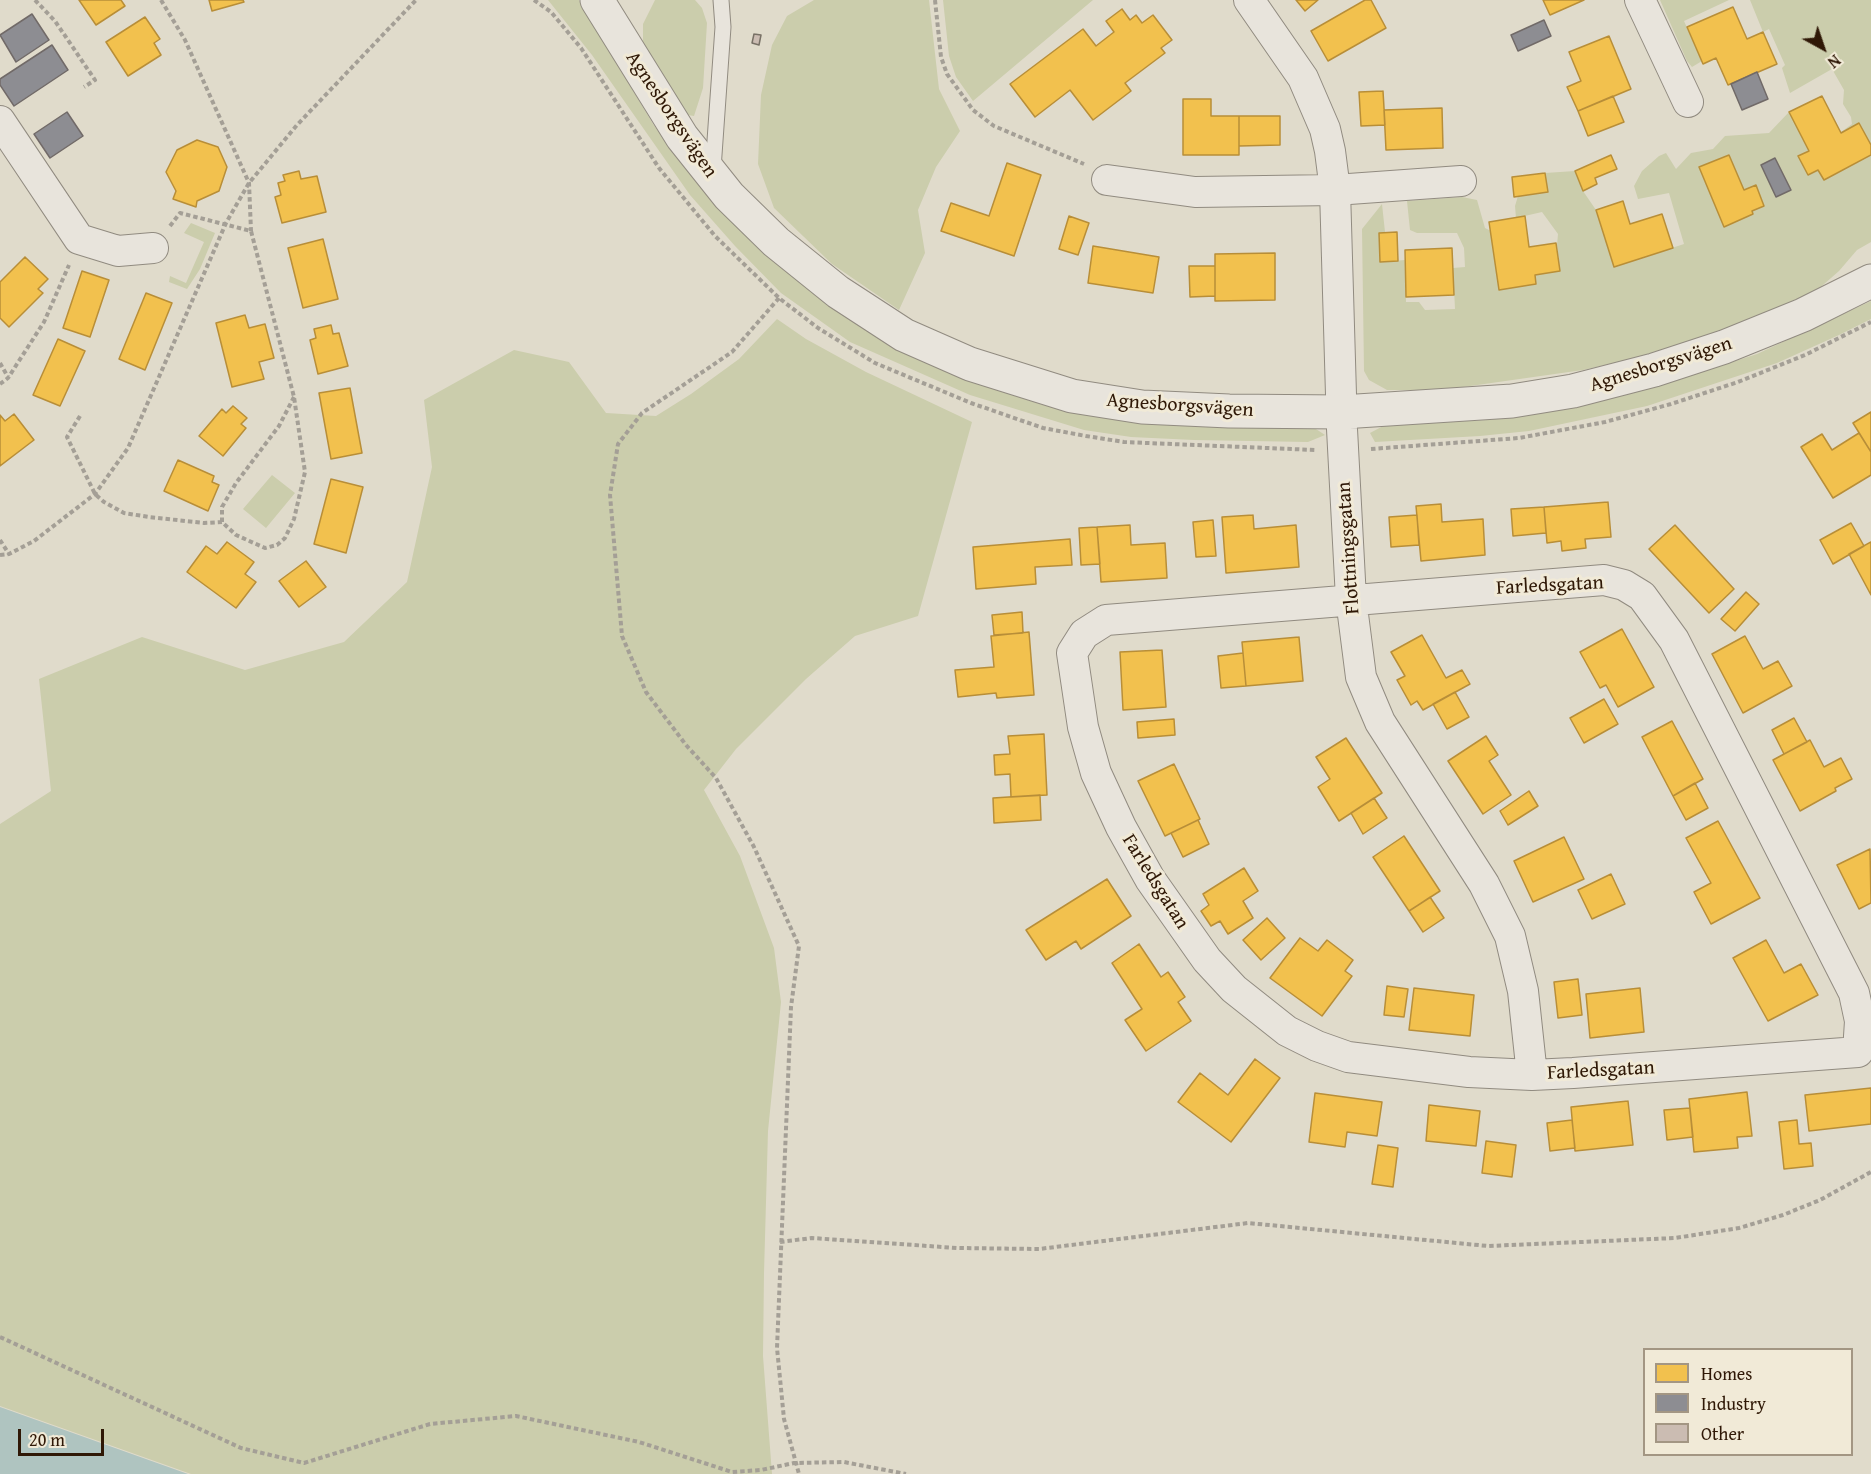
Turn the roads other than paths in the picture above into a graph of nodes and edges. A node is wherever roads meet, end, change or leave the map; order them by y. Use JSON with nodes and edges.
{"nodes":[{"id":1,"x":721,"y":0,"type":"edge"},
{"id":2,"x":1249,"y":0,"type":"edge"},
{"id":3,"x":1640,"y":0,"type":"edge"},
{"id":4,"x":605,"y":3,"type":"edge"},
{"id":5,"x":1688,"y":102,"type":"dead end"},
{"id":6,"x":0,"y":121,"type":"edge"},
{"id":7,"x":714,"y":178,"type":"junction"},
{"id":8,"x":1107,"y":180,"type":"road end"},
{"id":9,"x":1461,"y":181,"type":"dead end"},
{"id":10,"x":1335,"y":190,"type":"junction"},
{"id":11,"x":153,"y":248,"type":"road end"},
{"id":12,"x":1871,"y":281,"type":"edge"},
{"id":13,"x":1342,"y":412,"type":"junction"},
{"id":14,"x":1351,"y":599,"type":"junction"},
{"id":15,"x":1864,"y":1052,"type":"edge"},
{"id":16,"x":1532,"y":1075,"type":"junction"}],
"edges":[{"from":1,"to":7,"type":"lane"},
{"from":2,"to":10,"type":"street","name":"Flottningsgatan"},
{"from":3,"to":5,"type":"street"},
{"from":4,"to":7,"type":"street","name":"Agnesborgsvägen"},
{"from":6,"to":11,"type":"street"},
{"from":7,"to":13,"type":"street","name":"Agnesborgsvägen"},
{"from":8,"to":10,"type":"street"},
{"from":9,"to":10,"type":"street"},
{"from":10,"to":13,"type":"street","name":"Flottningsgatan"},
{"from":12,"to":13,"type":"street","name":"Agnesborgsvägen"},
{"from":13,"to":14,"type":"street","name":"Flottningsgatan"},
{"from":14,"to":15,"type":"street","name":"Farledsgatan"},
{"from":14,"to":16,"type":"street","name":"Flottningsgatan"},
{"from":14,"to":16,"type":"street","name":"Farledsgatan"},
{"from":15,"to":16,"type":"street","name":"Farledsgatan"}]}
